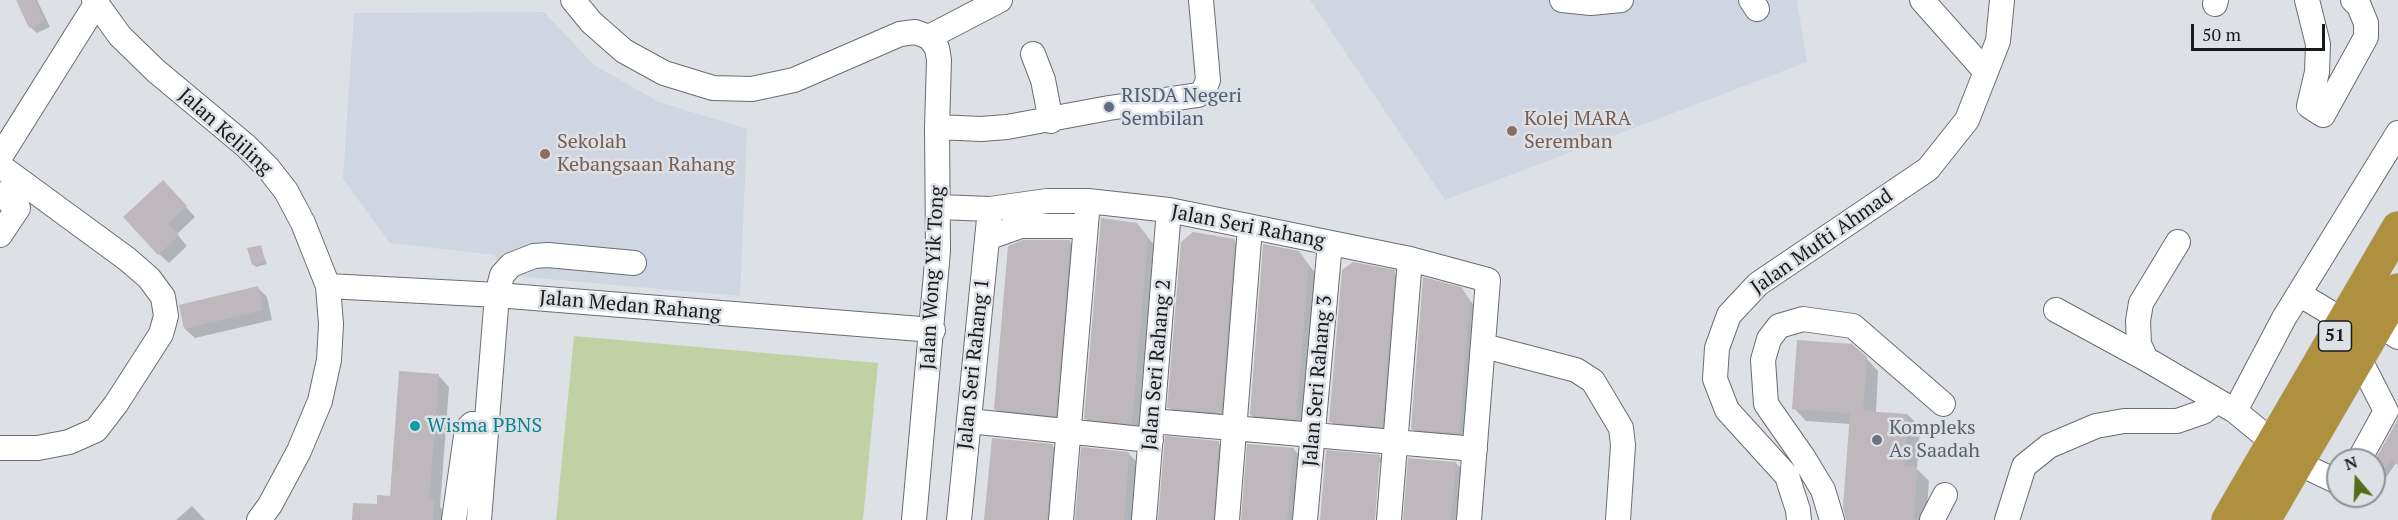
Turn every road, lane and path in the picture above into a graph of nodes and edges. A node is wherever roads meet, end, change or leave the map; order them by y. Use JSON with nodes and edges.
{"nodes":[{"id":1,"x":573,"y":0,"type":"edge"},
{"id":2,"x":1000,"y":0,"type":"edge"},
{"id":3,"x":1201,"y":0,"type":"edge"},
{"id":4,"x":1562,"y":0,"type":"edge"},
{"id":5,"x":1621,"y":0,"type":"edge"},
{"id":6,"x":1923,"y":0,"type":"edge"},
{"id":7,"x":2002,"y":0,"type":"edge"},
{"id":8,"x":2307,"y":0,"type":"edge"},
{"id":9,"x":2353,"y":0,"type":"edge"},
{"id":10,"x":95,"y":2,"type":"edge"},
{"id":11,"x":929,"y":37,"type":"junction"},
{"id":12,"x":1033,"y":54,"type":"dead end"},
{"id":13,"x":1986,"y":72,"type":"junction"},
{"id":14,"x":1050,"y":120,"type":"junction"},
{"id":15,"x":937,"y":127,"type":"junction"},
{"id":16,"x":2398,"y":133,"type":"edge"},
{"id":17,"x":0,"y":157,"type":"edge"},
{"id":18,"x":0,"y":165,"type":"edge"},
{"id":19,"x":31,"y":188,"type":"junction"},
{"id":20,"x":9,"y":201,"type":"edge"},
{"id":21,"x":1088,"y":201,"type":"junction"},
{"id":22,"x":939,"y":207,"type":"junction"},
{"id":23,"x":990,"y":209,"type":"junction"},
{"id":24,"x":1169,"y":210,"type":"junction"},
{"id":25,"x":1086,"y":226,"type":"junction"},
{"id":26,"x":1250,"y":227,"type":"junction"},
{"id":27,"x":2398,"y":228,"type":"edge"},
{"id":28,"x":0,"y":235,"type":"edge"},
{"id":29,"x":987,"y":237,"type":"junction"},
{"id":30,"x":2178,"y":242,"type":"dead end"},
{"id":31,"x":1330,"y":243,"type":"junction"},
{"id":32,"x":1410,"y":259,"type":"junction"},
{"id":33,"x":634,"y":263,"type":"dead end"},
{"id":34,"x":328,"y":286,"type":"junction"},
{"id":35,"x":2398,"y":290,"type":"edge"},
{"id":36,"x":2299,"y":294,"type":"junction"},
{"id":37,"x":497,"y":295,"type":"junction"},
{"id":38,"x":2056,"y":310,"type":"dead end"},
{"id":39,"x":2344,"y":321,"type":"junction"},
{"id":40,"x":933,"y":330,"type":"junction"},
{"id":41,"x":2388,"y":331,"type":"edge"},
{"id":42,"x":1484,"y":346,"type":"junction"},
{"id":43,"x":2359,"y":358,"type":"junction"},
{"id":44,"x":2145,"y":359,"type":"junction"},
{"id":45,"x":1943,"y":404,"type":"dead end"},
{"id":46,"x":2226,"y":406,"type":"junction"},
{"id":47,"x":969,"y":422,"type":"junction"},
{"id":48,"x":488,"y":425,"type":"junction"},
{"id":49,"x":1234,"y":428,"type":"junction"},
{"id":50,"x":1152,"y":430,"type":"junction"},
{"id":51,"x":1069,"y":432,"type":"junction"},
{"id":52,"x":1313,"y":435,"type":"junction"},
{"id":53,"x":1395,"y":442,"type":"junction"},
{"id":54,"x":0,"y":448,"type":"edge"},
{"id":55,"x":2366,"y":448,"type":"edge"},
{"id":56,"x":1475,"y":449,"type":"junction"},
{"id":57,"x":2285,"y":453,"type":"junction"},
{"id":58,"x":2326,"y":475,"type":"edge"},
{"id":59,"x":1945,"y":495,"type":"dead end"},
{"id":60,"x":259,"y":520,"type":"edge"},
{"id":61,"x":454,"y":520,"type":"edge"},
{"id":62,"x":479,"y":520,"type":"edge"},
{"id":63,"x":914,"y":520,"type":"edge"},
{"id":64,"x":959,"y":520,"type":"edge"},
{"id":65,"x":1061,"y":520,"type":"edge"},
{"id":66,"x":1144,"y":520,"type":"edge"},
{"id":67,"x":1227,"y":520,"type":"edge"},
{"id":68,"x":1305,"y":520,"type":"edge"},
{"id":69,"x":1389,"y":520,"type":"edge"},
{"id":70,"x":1469,"y":520,"type":"edge"},
{"id":71,"x":1618,"y":520,"type":"edge"},
{"id":72,"x":1799,"y":520,"type":"edge"},
{"id":73,"x":1832,"y":520,"type":"edge"},
{"id":74,"x":1932,"y":520,"type":"edge"},
{"id":75,"x":2007,"y":520,"type":"edge"},
{"id":76,"x":2228,"y":520,"type":"edge"},
{"id":77,"x":2264,"y":520,"type":"edge"}],
"edges":[{"from":1,"to":11,"type":"street"},
{"from":2,"to":11,"type":"street"},
{"from":3,"to":14,"type":"street"},
{"from":4,"to":5,"type":"street"},
{"from":6,"to":13,"type":"street"},
{"from":7,"to":13,"type":"street","name":"Jalan Mufti Ahmad"},
{"from":8,"to":9,"type":"street"},
{"from":10,"to":17,"type":"street"},
{"from":10,"to":34,"type":"street","name":"Jalan Keliling"},
{"from":11,"to":15,"type":"street","name":"Jalan Wong Yik Tong"},
{"from":12,"to":14,"type":"street"},
{"from":13,"to":72,"type":"street","name":"Jalan Mufti Ahmad"},
{"from":14,"to":15,"type":"street"},
{"from":15,"to":22,"type":"street","name":"Jalan Wong Yik Tong"},
{"from":16,"to":36,"type":"street"},
{"from":18,"to":19,"type":"street"},
{"from":19,"to":20,"type":"street"},
{"from":19,"to":54,"type":"street"},
{"from":20,"to":28,"type":"street"},
{"from":21,"to":23,"type":"street","name":"Jalan Seri Rahang"},
{"from":21,"to":24,"type":"street","name":"Jalan Seri Rahang"},
{"from":21,"to":25,"type":"street"},
{"from":22,"to":23,"type":"street","name":"Jalan Seri Rahang"},
{"from":22,"to":40,"type":"street","name":"Jalan Wong Yik Tong"},
{"from":23,"to":29,"type":"street","name":"Jalan Seri Rahang 1"},
{"from":24,"to":26,"type":"street","name":"Jalan Seri Rahang"},
{"from":24,"to":50,"type":"street","name":"Jalan Seri Rahang 2"},
{"from":25,"to":29,"type":"street"},
{"from":25,"to":51,"type":"street"},
{"from":26,"to":31,"type":"street","name":"Jalan Seri Rahang"},
{"from":26,"to":49,"type":"street"},
{"from":27,"to":39,"type":"highway","number":"51"},
{"from":29,"to":47,"type":"street","name":"Jalan Seri Rahang 1"},
{"from":30,"to":44,"type":"street"},
{"from":31,"to":32,"type":"street","name":"Jalan Seri Rahang"},
{"from":31,"to":52,"type":"street","name":"Jalan Seri Rahang 3"},
{"from":32,"to":42,"type":"street","name":"Jalan Seri Rahang"},
{"from":32,"to":53,"type":"street"},
{"from":33,"to":37,"type":"street"},
{"from":34,"to":37,"type":"street","name":"Jalan Medan Rahang"},
{"from":34,"to":60,"type":"street","name":"Jalan Keliling"},
{"from":35,"to":41,"type":"highway","number":"51"},
{"from":36,"to":39,"type":"street"},
{"from":36,"to":46,"type":"street"},
{"from":37,"to":40,"type":"street","name":"Jalan Medan Rahang"},
{"from":37,"to":48,"type":"street"},
{"from":38,"to":44,"type":"street"},
{"from":39,"to":57,"type":"highway","number":"51"},
{"from":40,"to":63,"type":"street","name":"Jalan Wong Yik Tong"},
{"from":41,"to":43,"type":"highway","number":"51"},
{"from":42,"to":56,"type":"street"},
{"from":42,"to":71,"type":"street"},
{"from":43,"to":55,"type":"street"},
{"from":43,"to":57,"type":"highway","number":"51"},
{"from":44,"to":46,"type":"street"},
{"from":45,"to":73,"type":"street"},
{"from":46,"to":57,"type":"street"},
{"from":46,"to":75,"type":"street"},
{"from":47,"to":51,"type":"street"},
{"from":47,"to":64,"type":"street","name":"Jalan Seri Rahang 1"},
{"from":48,"to":61,"type":"street"},
{"from":48,"to":62,"type":"street"},
{"from":49,"to":50,"type":"street"},
{"from":49,"to":52,"type":"street"},
{"from":49,"to":67,"type":"street"},
{"from":50,"to":51,"type":"street"},
{"from":50,"to":66,"type":"street","name":"Jalan Seri Rahang 2"},
{"from":51,"to":65,"type":"street"},
{"from":52,"to":53,"type":"street"},
{"from":52,"to":68,"type":"street","name":"Jalan Seri Rahang 3"},
{"from":53,"to":56,"type":"street"},
{"from":53,"to":69,"type":"street"},
{"from":56,"to":70,"type":"street"},
{"from":57,"to":58,"type":"street"},
{"from":57,"to":76,"type":"highway","number":"51"},
{"from":57,"to":77,"type":"highway","number":"51"},
{"from":59,"to":74,"type":"street"}]}
